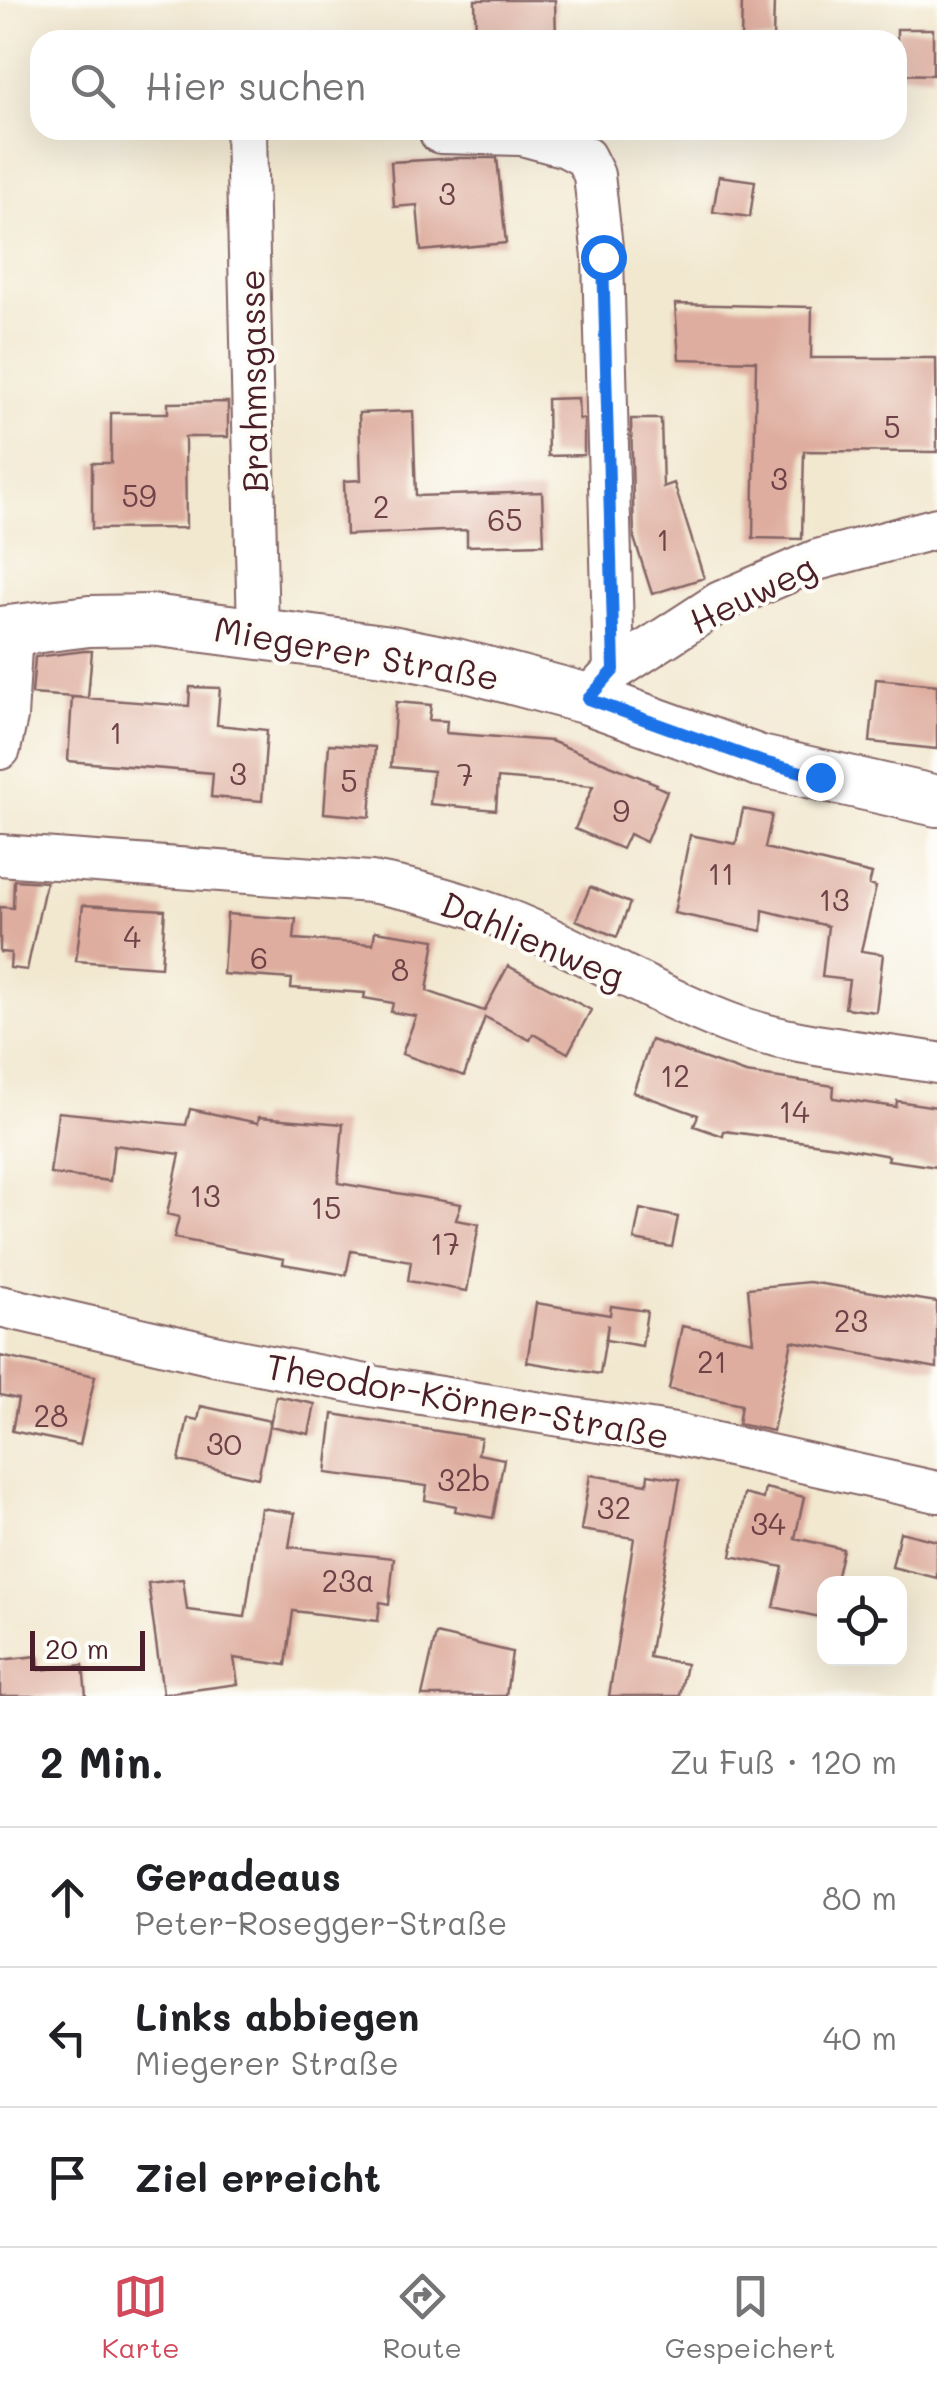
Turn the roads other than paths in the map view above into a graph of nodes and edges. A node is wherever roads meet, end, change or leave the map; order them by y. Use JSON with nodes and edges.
{"nodes":[{"id":1,"x":246,"y":140,"type":"edge"},
{"id":2,"x":539,"y":140,"type":"edge"},
{"id":3,"x":937,"y":528,"type":"edge"},
{"id":4,"x":6,"y":631,"type":"edge"},
{"id":5,"x":258,"y":632,"type":"junction"},
{"id":6,"x":601,"y":685,"type":"junction"},
{"id":7,"x":0,"y":749,"type":"edge"},
{"id":8,"x":937,"y":801,"type":"edge"},
{"id":9,"x":0,"y":855,"type":"edge"},
{"id":10,"x":937,"y":1063,"type":"edge"},
{"id":11,"x":0,"y":1306,"type":"edge"},
{"id":12,"x":937,"y":1492,"type":"edge"}],
"edges":[{"from":1,"to":5,"type":"street","name":"Brahmsgasse"},
{"from":2,"to":6,"type":"street"},
{"from":3,"to":6,"type":"street","name":"Heuweg"},
{"from":4,"to":5,"type":"main road","name":"Miegerer Straße"},
{"from":4,"to":7,"type":"street"},
{"from":5,"to":6,"type":"main road","name":"Miegerer Straße"},
{"from":6,"to":8,"type":"main road","name":"Miegerer Straße"},
{"from":9,"to":10,"type":"street","name":"Dahlienweg"},
{"from":11,"to":12,"type":"street","name":"Theodor-Körner-Straße"}]}
